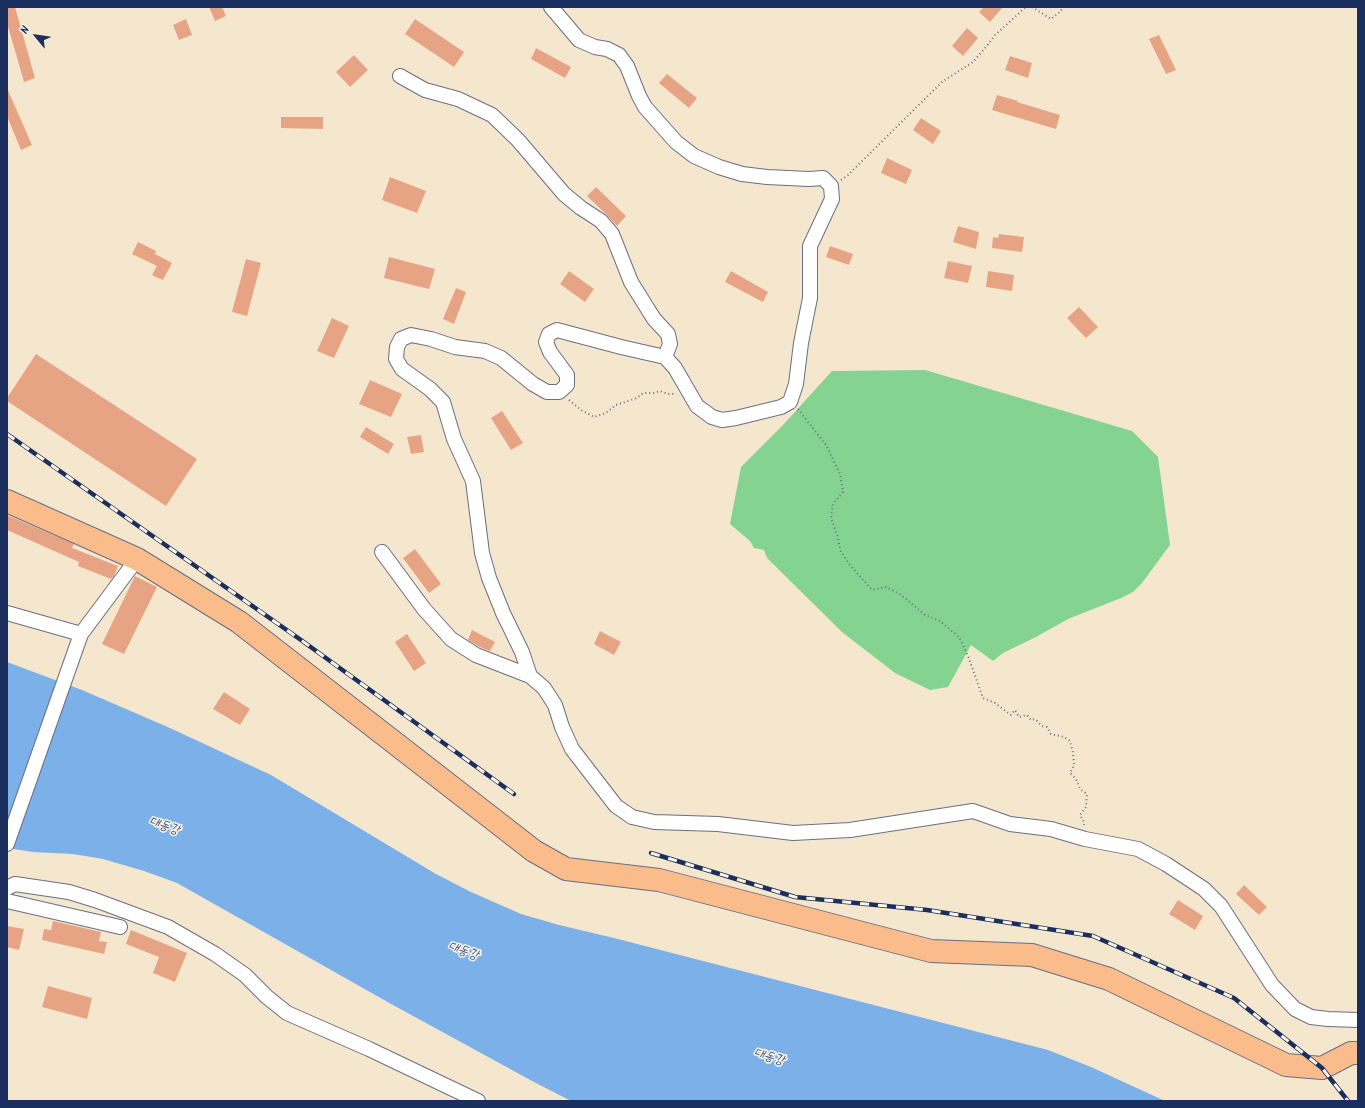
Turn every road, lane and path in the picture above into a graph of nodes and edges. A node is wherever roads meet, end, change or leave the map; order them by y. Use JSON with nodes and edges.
{"nodes":[{"id":1,"x":551,"y":7,"type":"edge"},
{"id":2,"x":1026,"y":7,"type":"edge"},
{"id":3,"x":1032,"y":7,"type":"edge"},
{"id":4,"x":1063,"y":7,"type":"edge"},
{"id":5,"x":400,"y":76,"type":"dead end"},
{"id":6,"x":832,"y":186,"type":"junction"},
{"id":7,"x":666,"y":357,"type":"junction"},
{"id":8,"x":559,"y":392,"type":"junction"},
{"id":9,"x":790,"y":402,"type":"junction"},
{"id":10,"x":697,"y":406,"type":"junction"},
{"id":11,"x":7,"y":501,"type":"edge"},
{"id":12,"x":382,"y":552,"type":"dead end"},
{"id":13,"x":137,"y":559,"type":"junction"},
{"id":14,"x":7,"y":613,"type":"edge"},
{"id":15,"x":81,"y":634,"type":"junction"},
{"id":16,"x":530,"y":676,"type":"junction"},
{"id":17,"x":1085,"y":838,"type":"junction"},
{"id":18,"x":7,"y":844,"type":"edge"},
{"id":19,"x":7,"y":888,"type":"edge"},
{"id":20,"x":7,"y":901,"type":"edge"},
{"id":21,"x":120,"y":927,"type":"dead end"},
{"id":22,"x":1358,"y":1020,"type":"edge"},
{"id":23,"x":1358,"y":1053,"type":"edge"},
{"id":24,"x":478,"y":1101,"type":"edge"}],
"edges":[{"from":1,"to":6,"type":"street"},
{"from":2,"to":6,"type":"path"},
{"from":3,"to":4,"type":"path"},
{"from":5,"to":7,"type":"street"},
{"from":6,"to":9,"type":"street"},
{"from":7,"to":8,"type":"street"},
{"from":7,"to":10,"type":"street"},
{"from":8,"to":10,"type":"path"},
{"from":8,"to":16,"type":"street"},
{"from":9,"to":10,"type":"street"},
{"from":9,"to":17,"type":"path"},
{"from":11,"to":13,"type":"main road"},
{"from":12,"to":16,"type":"street"},
{"from":13,"to":15,"type":"street"},
{"from":13,"to":23,"type":"main road"},
{"from":14,"to":15,"type":"street"},
{"from":15,"to":18,"type":"street"},
{"from":16,"to":17,"type":"street"},
{"from":17,"to":22,"type":"street"},
{"from":19,"to":24,"type":"street"},
{"from":20,"to":21,"type":"street"}]}
